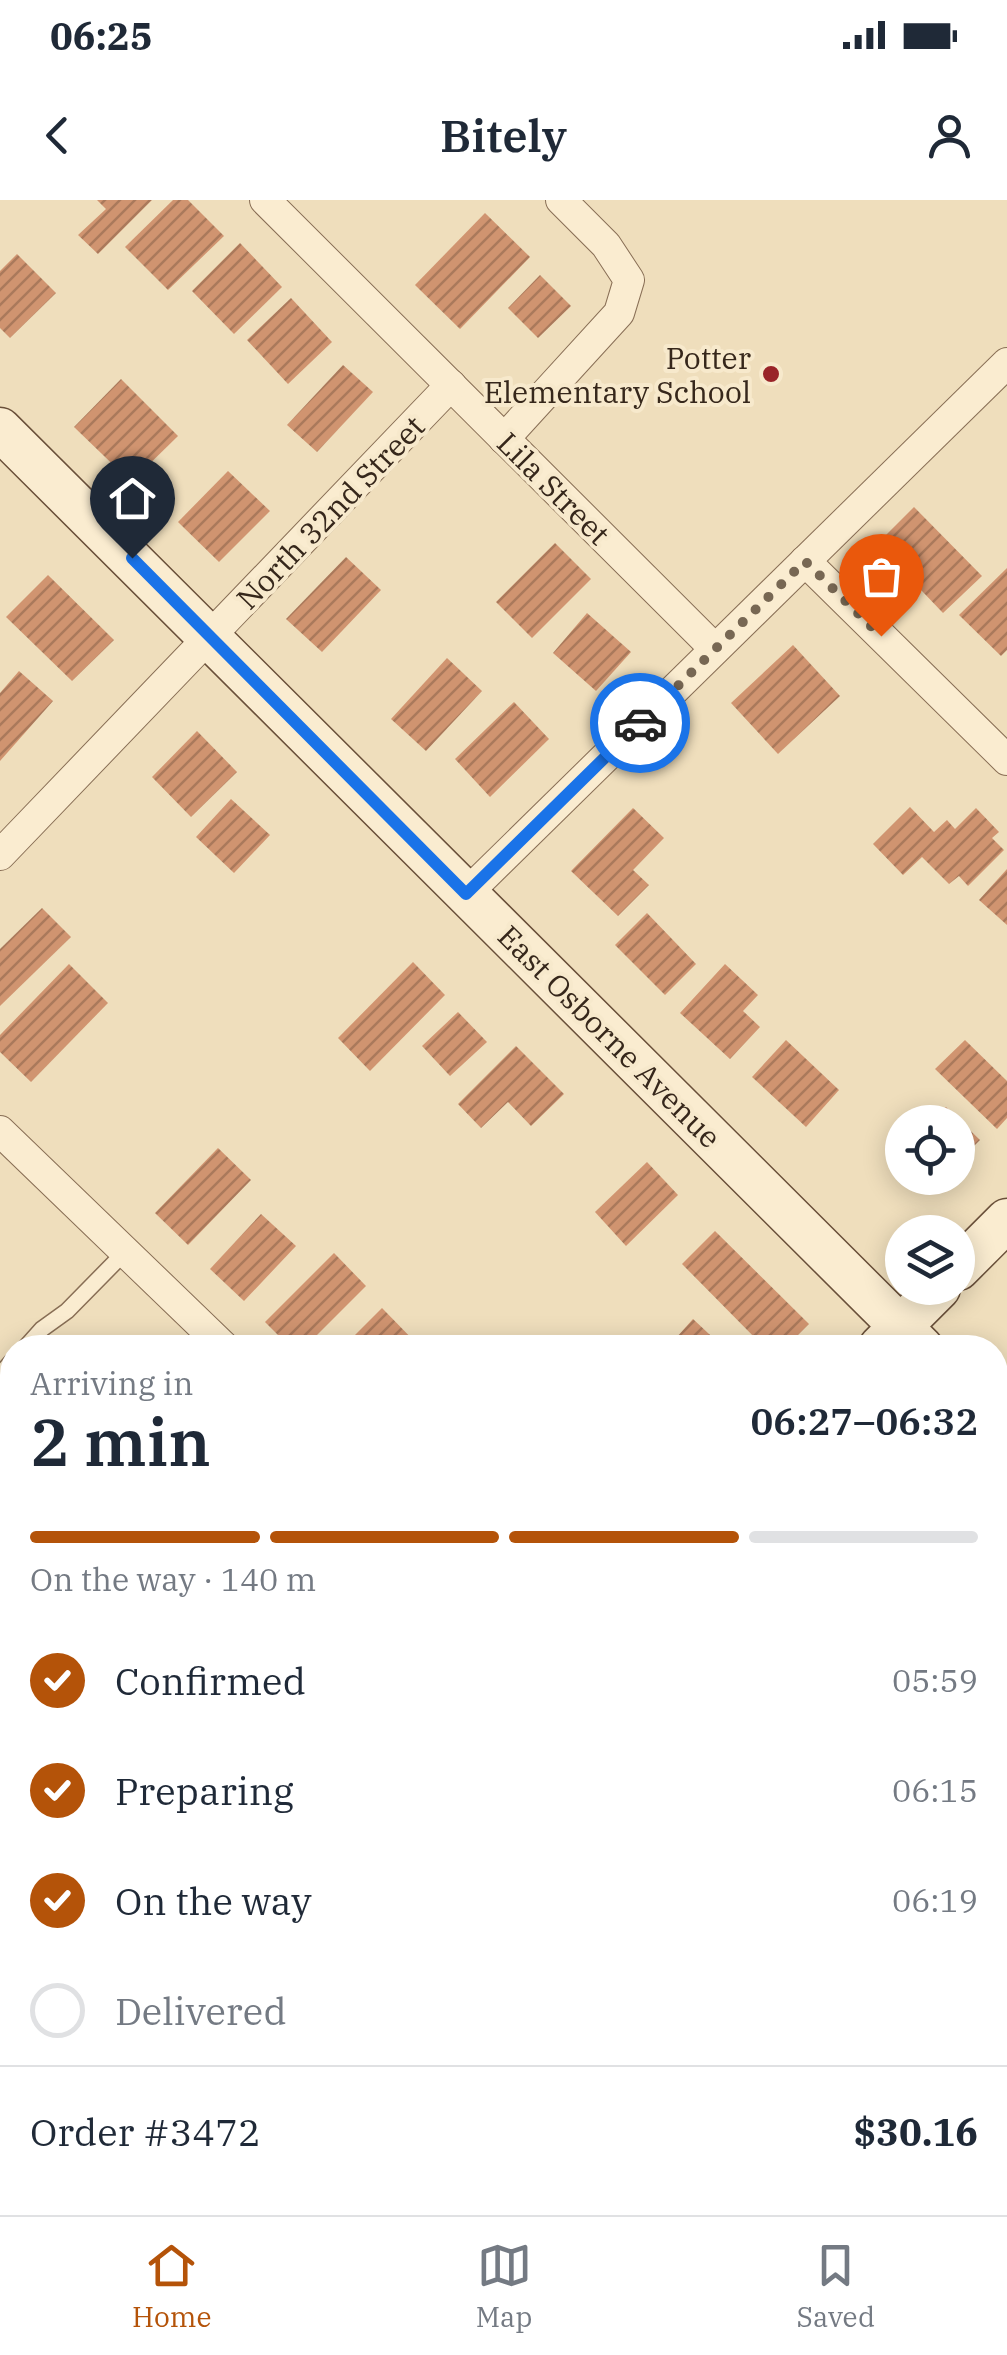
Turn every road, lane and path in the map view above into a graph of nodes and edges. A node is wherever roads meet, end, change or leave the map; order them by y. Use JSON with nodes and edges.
{"nodes":[{"id":1,"x":265,"y":200,"type":"edge"},
{"id":2,"x":561,"y":200,"type":"edge"},
{"id":3,"x":1007,"y":363,"type":"edge"},
{"id":4,"x":451,"y":385,"type":"junction"},
{"id":5,"x":0,"y":429,"type":"edge"},
{"id":6,"x":504,"y":439,"type":"junction"},
{"id":7,"x":805,"y":561,"type":"junction"},
{"id":8,"x":210,"y":636,"type":"junction"},
{"id":9,"x":715,"y":650,"type":"junction"},
{"id":10,"x":1007,"y":760,"type":"edge"},
{"id":11,"x":0,"y":854,"type":"edge"},
{"id":12,"x":466,"y":894,"type":"junction"},
{"id":13,"x":0,"y":1131,"type":"edge"},
{"id":14,"x":1007,"y":1220,"type":"edge"},
{"id":15,"x":125,"y":1252,"type":"junction"},
{"id":16,"x":975,"y":1252,"type":"edge"},
{"id":17,"x":927,"y":1305,"type":"edge"},
{"id":18,"x":36,"y":1335,"type":"edge"},
{"id":19,"x":211,"y":1335,"type":"edge"},
{"id":20,"x":896,"y":1335,"type":"edge"},
{"id":21,"x":905,"y":1335,"type":"edge"}],
"edges":[{"from":1,"to":4,"type":"street","name":"Lila Street"},
{"from":2,"to":6,"type":"street"},
{"from":3,"to":7,"type":"street"},
{"from":4,"to":6,"type":"street","name":"Lila Street"},
{"from":4,"to":8,"type":"street","name":"North 32nd Street"},
{"from":5,"to":8,"type":"street","name":"East Osborne Avenue"},
{"from":6,"to":9,"type":"street","name":"Lila Street"},
{"from":7,"to":9,"type":"street"},
{"from":7,"to":10,"type":"street"},
{"from":8,"to":11,"type":"street","name":"North 32nd Street"},
{"from":8,"to":12,"type":"street","name":"East Osborne Avenue"},
{"from":9,"to":12,"type":"street"},
{"from":12,"to":20,"type":"street","name":"East Osborne Avenue"},
{"from":13,"to":15,"type":"street"},
{"from":14,"to":16,"type":"street"},
{"from":15,"to":18,"type":"lane"},
{"from":15,"to":19,"type":"street"},
{"from":17,"to":21,"type":"street"}]}
